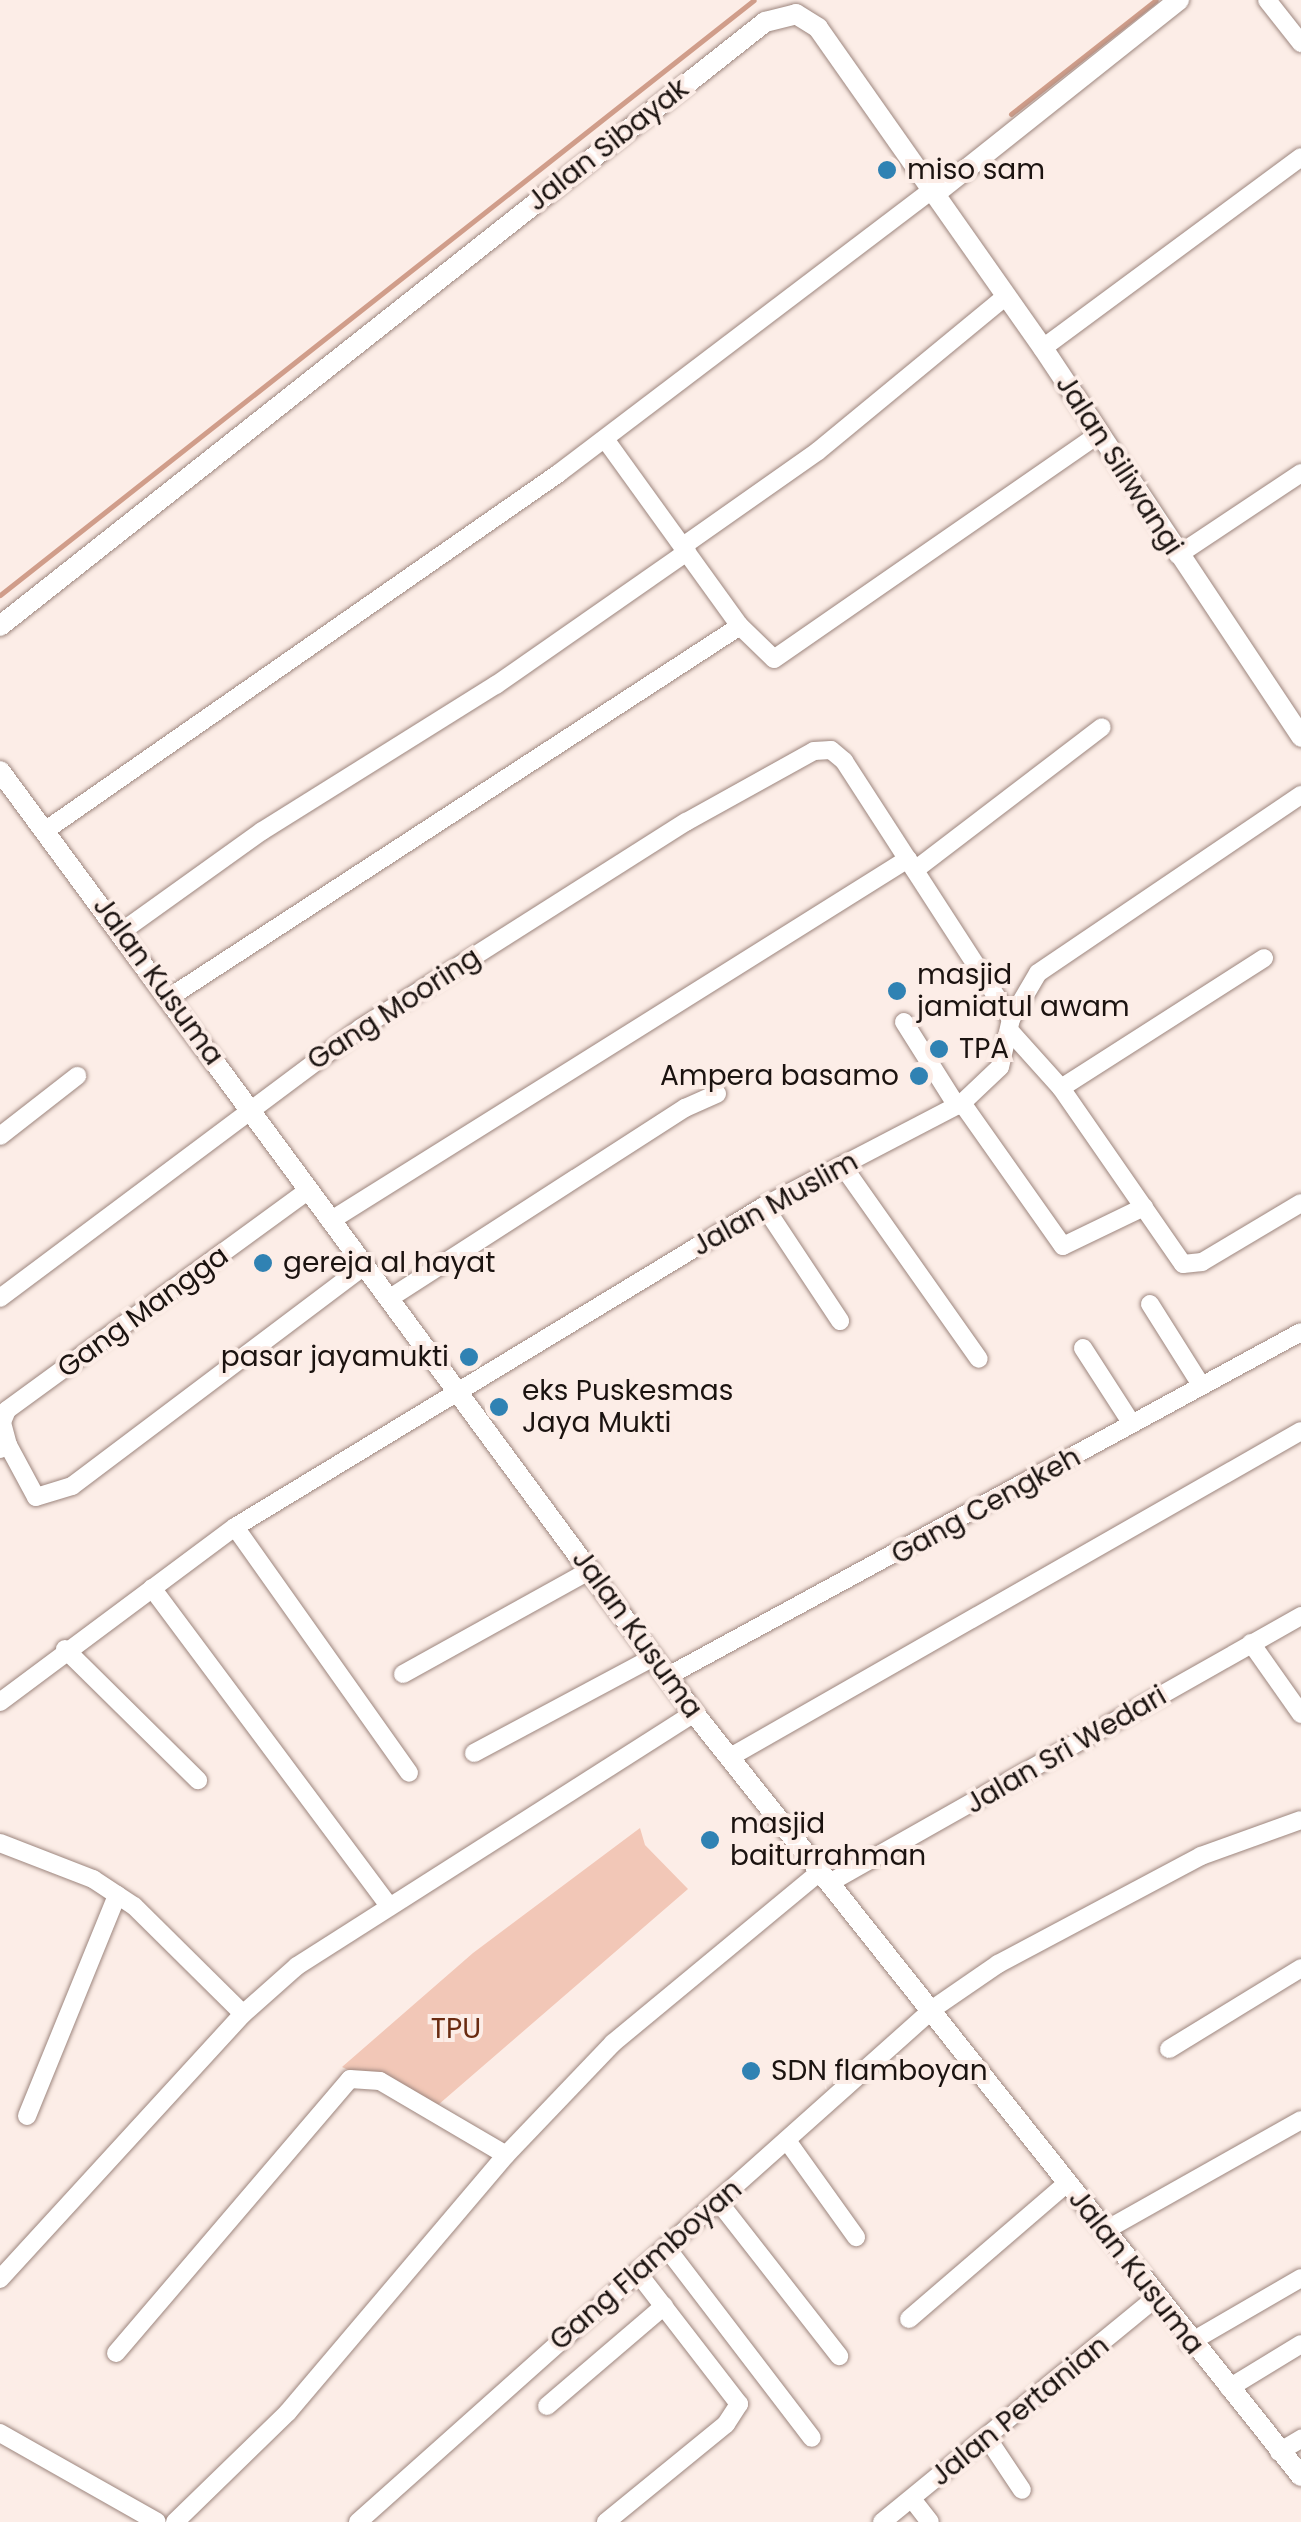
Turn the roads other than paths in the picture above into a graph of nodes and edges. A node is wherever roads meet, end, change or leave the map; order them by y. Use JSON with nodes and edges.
{"nodes":[{"id":1,"x":1178,"y":0,"type":"edge"},
{"id":2,"x":1267,"y":0,"type":"edge"},
{"id":3,"x":1301,"y":43,"type":"edge"},
{"id":4,"x":1301,"y":157,"type":"edge"},
{"id":5,"x":934,"y":192,"type":"junction"},
{"id":6,"x":1006,"y":296,"type":"junction"},
{"id":7,"x":1043,"y":348,"type":"junction"},
{"id":8,"x":1099,"y":434,"type":"junction"},
{"id":9,"x":605,"y":438,"type":"junction"},
{"id":10,"x":1301,"y":473,"type":"edge"},
{"id":11,"x":685,"y":549,"type":"junction"},
{"id":12,"x":1178,"y":556,"type":"junction"},
{"id":13,"x":0,"y":626,"type":"edge"},
{"id":14,"x":740,"y":626,"type":"junction"},
{"id":15,"x":1102,"y":727,"type":"dead end"},
{"id":16,"x":1301,"y":736,"type":"edge"},
{"id":17,"x":0,"y":770,"type":"edge"},
{"id":18,"x":1301,"y":795,"type":"edge"},
{"id":19,"x":46,"y":830,"type":"junction"},
{"id":20,"x":911,"y":864,"type":"junction"},
{"id":21,"x":122,"y":932,"type":"junction"},
{"id":22,"x":1264,"y":958,"type":"dead end"},
{"id":23,"x":170,"y":997,"type":"junction"},
{"id":24,"x":904,"y":1022,"type":"dead end"},
{"id":25,"x":1010,"y":1024,"type":"junction"},
{"id":26,"x":76,"y":1076,"type":"dead end"},
{"id":27,"x":1062,"y":1088,"type":"junction"},
{"id":28,"x":717,"y":1094,"type":"dead end"},
{"id":29,"x":959,"y":1104,"type":"junction"},
{"id":30,"x":250,"y":1109,"type":"junction"},
{"id":31,"x":0,"y":1136,"type":"edge"},
{"id":32,"x":842,"y":1165,"type":"junction"},
{"id":33,"x":309,"y":1190,"type":"junction"},
{"id":34,"x":1301,"y":1203,"type":"edge"},
{"id":35,"x":764,"y":1206,"type":"junction"},
{"id":36,"x":1144,"y":1207,"type":"junction"},
{"id":37,"x":330,"y":1221,"type":"junction"},
{"id":38,"x":364,"y":1267,"type":"junction"},
{"id":39,"x":0,"y":1298,"type":"edge"},
{"id":40,"x":390,"y":1298,"type":"junction"},
{"id":41,"x":1150,"y":1304,"type":"dead end"},
{"id":42,"x":840,"y":1320,"type":"dead end"},
{"id":43,"x":1301,"y":1332,"type":"edge"},
{"id":44,"x":1084,"y":1348,"type":"dead end"},
{"id":45,"x":979,"y":1359,"type":"dead end"},
{"id":46,"x":1201,"y":1385,"type":"junction"},
{"id":47,"x":457,"y":1390,"type":"junction"},
{"id":48,"x":1132,"y":1424,"type":"junction"},
{"id":49,"x":1301,"y":1432,"type":"edge"},
{"id":50,"x":4,"y":1447,"type":"edge"},
{"id":51,"x":235,"y":1527,"type":"junction"},
{"id":52,"x":591,"y":1570,"type":"junction"},
{"id":53,"x":152,"y":1588,"type":"junction"},
{"id":54,"x":1301,"y":1616,"type":"edge"},
{"id":55,"x":1251,"y":1643,"type":"junction"},
{"id":56,"x":64,"y":1649,"type":"junction"},
{"id":57,"x":654,"y":1657,"type":"junction"},
{"id":58,"x":404,"y":1674,"type":"dead end"},
{"id":59,"x":668,"y":1676,"type":"junction"},
{"id":60,"x":0,"y":1702,"type":"edge"},
{"id":61,"x":694,"y":1712,"type":"junction"},
{"id":62,"x":1301,"y":1714,"type":"edge"},
{"id":63,"x":474,"y":1753,"type":"dead end"},
{"id":64,"x":732,"y":1756,"type":"junction"},
{"id":65,"x":410,"y":1773,"type":"dead end"},
{"id":66,"x":198,"y":1780,"type":"dead end"},
{"id":67,"x":1301,"y":1820,"type":"edge"},
{"id":68,"x":0,"y":1843,"type":"edge"},
{"id":69,"x":826,"y":1876,"type":"junction"},
{"id":70,"x":117,"y":1895,"type":"junction"},
{"id":71,"x":388,"y":1905,"type":"junction"},
{"id":72,"x":1301,"y":1968,"type":"edge"},
{"id":73,"x":934,"y":2008,"type":"junction"},
{"id":74,"x":243,"y":2014,"type":"junction"},
{"id":75,"x":1169,"y":2050,"type":"dead end"},
{"id":76,"x":26,"y":2116,"type":"dead end"},
{"id":77,"x":1301,"y":2120,"type":"edge"},
{"id":78,"x":788,"y":2142,"type":"junction"},
{"id":79,"x":506,"y":2155,"type":"junction"},
{"id":80,"x":1067,"y":2184,"type":"junction"},
{"id":81,"x":718,"y":2200,"type":"junction"},
{"id":82,"x":1106,"y":2230,"type":"junction"},
{"id":83,"x":856,"y":2236,"type":"dead end"},
{"id":84,"x":666,"y":2246,"type":"junction"},
{"id":85,"x":637,"y":2272,"type":"junction"},
{"id":86,"x":1301,"y":2278,"type":"edge"},
{"id":87,"x":0,"y":2279,"type":"edge"},
{"id":88,"x":1156,"y":2298,"type":"junction"},
{"id":89,"x":664,"y":2306,"type":"junction"},
{"id":90,"x":909,"y":2319,"type":"dead end"},
{"id":91,"x":1189,"y":2343,"type":"junction"},
{"id":92,"x":1301,"y":2344,"type":"edge"},
{"id":93,"x":116,"y":2353,"type":"dead end"},
{"id":94,"x":839,"y":2356,"type":"dead end"},
{"id":95,"x":1229,"y":2388,"type":"junction"},
{"id":96,"x":546,"y":2406,"type":"dead end"},
{"id":97,"x":0,"y":2433,"type":"edge"},
{"id":98,"x":812,"y":2438,"type":"dead end"},
{"id":99,"x":988,"y":2439,"type":"junction"},
{"id":100,"x":1301,"y":2439,"type":"edge"},
{"id":101,"x":1279,"y":2452,"type":"junction"},
{"id":102,"x":1301,"y":2476,"type":"edge"},
{"id":103,"x":1022,"y":2490,"type":"dead end"},
{"id":104,"x":912,"y":2499,"type":"junction"},
{"id":105,"x":157,"y":2522,"type":"edge"},
{"id":106,"x":175,"y":2522,"type":"edge"},
{"id":107,"x":358,"y":2522,"type":"edge"},
{"id":108,"x":606,"y":2522,"type":"edge"},
{"id":109,"x":882,"y":2522,"type":"edge"},
{"id":110,"x":930,"y":2522,"type":"edge"}],
"edges":[{"from":1,"to":5,"type":"street"},
{"from":2,"to":3,"type":"street"},
{"from":4,"to":7,"type":"street"},
{"from":5,"to":6,"type":"street","name":"Jalan Siliwangi"},
{"from":5,"to":9,"type":"street"},
{"from":5,"to":13,"type":"street","name":"Jalan Sibayak"},
{"from":6,"to":7,"type":"street","name":"Jalan Siliwangi"},
{"from":6,"to":11,"type":"street"},
{"from":7,"to":8,"type":"street","name":"Jalan Siliwangi"},
{"from":8,"to":12,"type":"street","name":"Jalan Siliwangi"},
{"from":8,"to":14,"type":"street"},
{"from":9,"to":11,"type":"street"},
{"from":9,"to":19,"type":"street"},
{"from":10,"to":12,"type":"street"},
{"from":11,"to":14,"type":"street"},
{"from":11,"to":21,"type":"street"},
{"from":12,"to":16,"type":"street","name":"Jalan Siliwangi"},
{"from":14,"to":23,"type":"street"},
{"from":15,"to":20,"type":"street"},
{"from":17,"to":19,"type":"street","name":"Jalan Kusuma"},
{"from":18,"to":25,"type":"street","name":"Jalan Muslim"},
{"from":19,"to":21,"type":"street","name":"Jalan Kusuma"},
{"from":20,"to":25,"type":"street"},
{"from":20,"to":30,"type":"street","name":"Gang Mooring"},
{"from":20,"to":37,"type":"street"},
{"from":21,"to":23,"type":"street","name":"Jalan Kusuma"},
{"from":22,"to":27,"type":"street"},
{"from":23,"to":30,"type":"street","name":"Jalan Kusuma"},
{"from":24,"to":29,"type":"street"},
{"from":25,"to":27,"type":"street"},
{"from":25,"to":29,"type":"street","name":"Jalan Muslim"},
{"from":26,"to":31,"type":"street"},
{"from":27,"to":36,"type":"street"},
{"from":28,"to":40,"type":"street"},
{"from":29,"to":32,"type":"street","name":"Jalan Muslim"},
{"from":29,"to":36,"type":"street"},
{"from":30,"to":33,"type":"street","name":"Jalan Kusuma"},
{"from":30,"to":39,"type":"street","name":"Gang Mooring"},
{"from":32,"to":35,"type":"street","name":"Jalan Muslim"},
{"from":32,"to":45,"type":"street"},
{"from":33,"to":37,"type":"street","name":"Jalan Kusuma"},
{"from":33,"to":50,"type":"street","name":"Gang Mangga"},
{"from":34,"to":36,"type":"street"},
{"from":35,"to":42,"type":"street"},
{"from":35,"to":47,"type":"street","name":"Jalan Muslim"},
{"from":37,"to":38,"type":"street","name":"Jalan Kusuma"},
{"from":38,"to":40,"type":"street","name":"Jalan Kusuma"},
{"from":38,"to":50,"type":"street"},
{"from":40,"to":47,"type":"street","name":"Jalan Kusuma"},
{"from":41,"to":46,"type":"street"},
{"from":43,"to":46,"type":"street","name":"Gang Cengkeh"},
{"from":44,"to":48,"type":"street"},
{"from":46,"to":48,"type":"street","name":"Gang Cengkeh"},
{"from":47,"to":51,"type":"street","name":"Jalan Muslim"},
{"from":47,"to":52,"type":"street","name":"Jalan Kusuma"},
{"from":48,"to":59,"type":"street","name":"Gang Cengkeh"},
{"from":49,"to":64,"type":"street"},
{"from":51,"to":53,"type":"street","name":"Jalan Muslim"},
{"from":51,"to":65,"type":"street"},
{"from":52,"to":57,"type":"street","name":"Jalan Kusuma"},
{"from":52,"to":58,"type":"street"},
{"from":53,"to":56,"type":"street","name":"Jalan Muslim"},
{"from":53,"to":71,"type":"street"},
{"from":54,"to":55,"type":"street","name":"Jalan Sri Wedari"},
{"from":55,"to":62,"type":"street"},
{"from":55,"to":69,"type":"street","name":"Jalan Sri Wedari"},
{"from":56,"to":60,"type":"street","name":"Jalan Muslim"},
{"from":56,"to":66,"type":"street"},
{"from":57,"to":59,"type":"street","name":"Jalan Kusuma"},
{"from":57,"to":63,"type":"street"},
{"from":59,"to":61,"type":"street","name":"Jalan Kusuma"},
{"from":61,"to":64,"type":"street","name":"Jalan Kusuma"},
{"from":61,"to":71,"type":"street"},
{"from":64,"to":69,"type":"street","name":"Jalan Kusuma"},
{"from":67,"to":73,"type":"street","name":"Gang Flamboyan"},
{"from":68,"to":70,"type":"street"},
{"from":69,"to":73,"type":"street","name":"Jalan Kusuma"},
{"from":69,"to":79,"type":"street","name":"Jalan Sri Wedari"},
{"from":70,"to":74,"type":"street"},
{"from":70,"to":76,"type":"street"},
{"from":71,"to":74,"type":"street"},
{"from":72,"to":75,"type":"street"},
{"from":73,"to":78,"type":"street","name":"Gang Flamboyan"},
{"from":73,"to":80,"type":"street","name":"Jalan Kusuma"},
{"from":74,"to":87,"type":"street"},
{"from":77,"to":82,"type":"street"},
{"from":78,"to":81,"type":"street","name":"Gang Flamboyan"},
{"from":78,"to":83,"type":"street"},
{"from":79,"to":93,"type":"street"},
{"from":79,"to":106,"type":"street","name":"Jalan Sri Wedari"},
{"from":80,"to":82,"type":"street","name":"Jalan Kusuma"},
{"from":80,"to":90,"type":"street"},
{"from":81,"to":84,"type":"street","name":"Gang Flamboyan"},
{"from":81,"to":94,"type":"street"},
{"from":82,"to":88,"type":"street","name":"Jalan Kusuma"},
{"from":84,"to":85,"type":"street","name":"Gang Flamboyan"},
{"from":84,"to":98,"type":"street"},
{"from":85,"to":89,"type":"street"},
{"from":85,"to":107,"type":"street","name":"Gang Flamboyan"},
{"from":86,"to":91,"type":"street"},
{"from":88,"to":91,"type":"street","name":"Jalan Kusuma"},
{"from":88,"to":99,"type":"street","name":"Jalan Pertanian"},
{"from":89,"to":96,"type":"street"},
{"from":89,"to":108,"type":"street"},
{"from":91,"to":95,"type":"street","name":"Jalan Kusuma"},
{"from":92,"to":95,"type":"street"},
{"from":95,"to":101,"type":"street","name":"Jalan Kusuma"},
{"from":97,"to":105,"type":"street"},
{"from":99,"to":103,"type":"street"},
{"from":99,"to":104,"type":"street","name":"Jalan Pertanian"},
{"from":100,"to":101,"type":"street"},
{"from":101,"to":102,"type":"street","name":"Jalan Kusuma"},
{"from":104,"to":109,"type":"street","name":"Jalan Pertanian"},
{"from":104,"to":110,"type":"street"}]}
